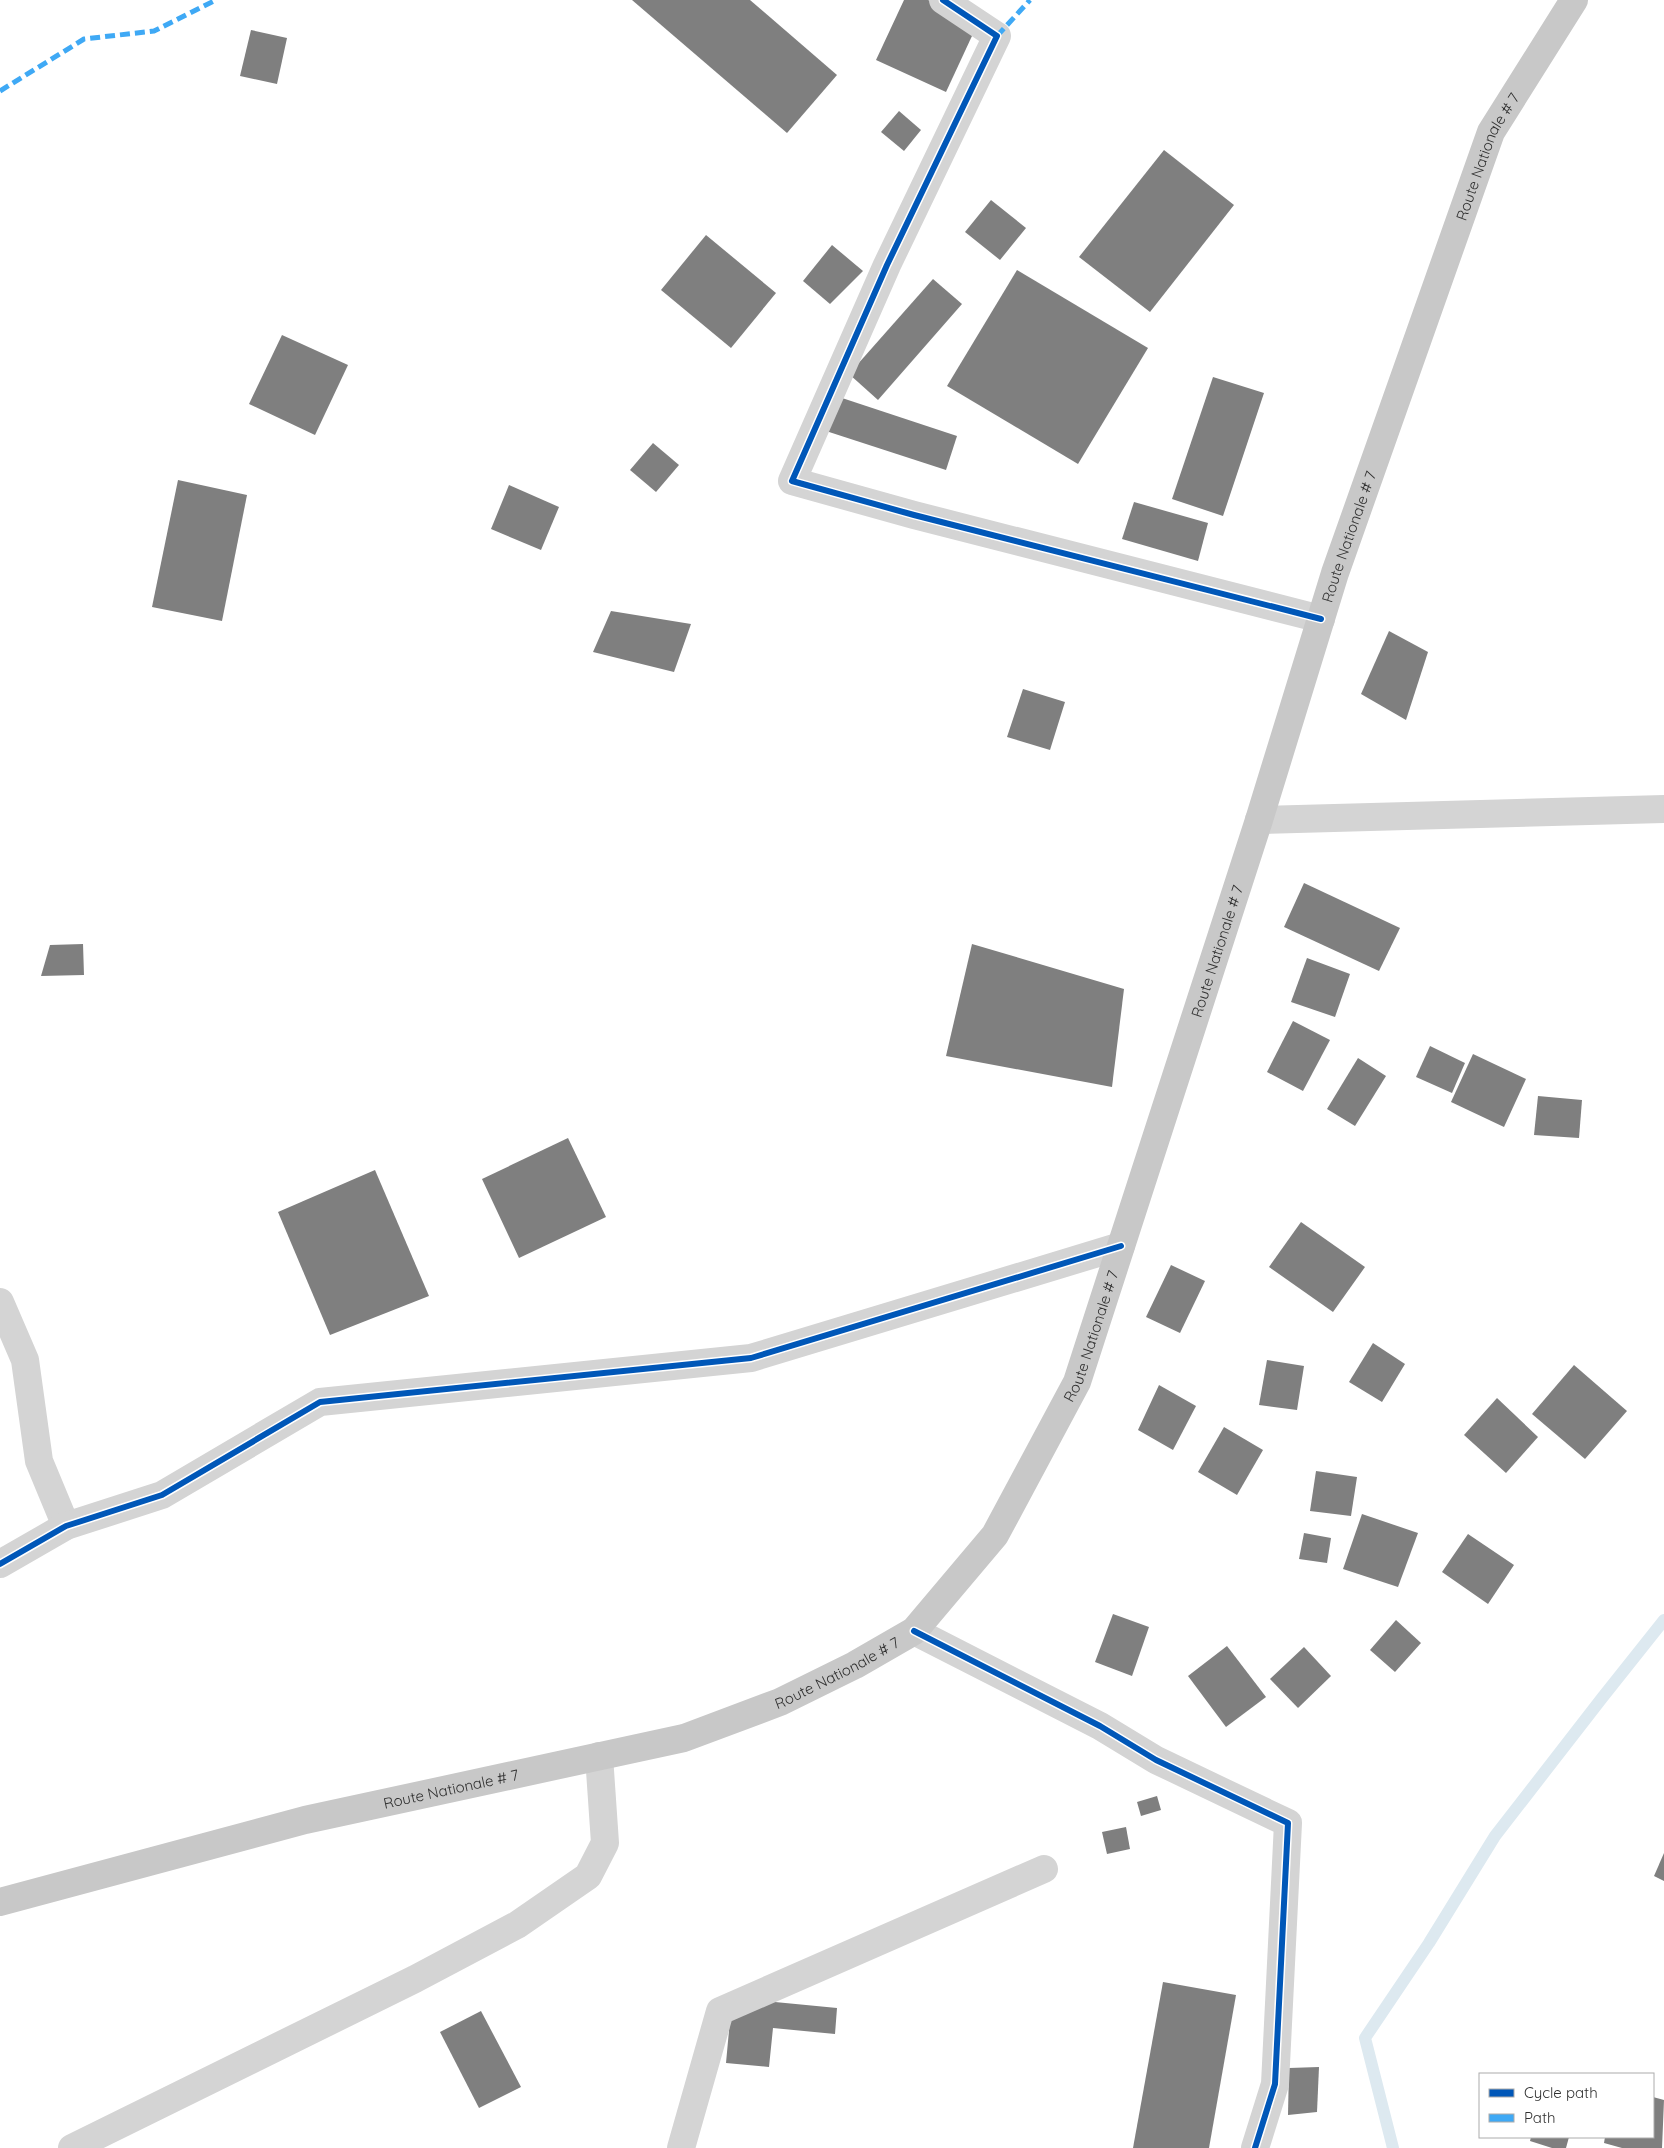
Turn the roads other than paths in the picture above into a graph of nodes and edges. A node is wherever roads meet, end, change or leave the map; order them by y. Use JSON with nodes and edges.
{"nodes":[{"id":1,"x":943,"y":0,"type":"edge"},
{"id":2,"x":1574,"y":0,"type":"edge"},
{"id":3,"x":1321,"y":619,"type":"junction"},
{"id":4,"x":1664,"y":809,"type":"edge"},
{"id":5,"x":1259,"y":820,"type":"junction"},
{"id":6,"x":1121,"y":1246,"type":"junction"},
{"id":7,"x":0,"y":1302,"type":"edge"},
{"id":8,"x":66,"y":1526,"type":"junction"},
{"id":9,"x":0,"y":1564,"type":"edge"},
{"id":10,"x":914,"y":1631,"type":"junction"},
{"id":11,"x":600,"y":1756,"type":"junction"},
{"id":12,"x":1044,"y":1869,"type":"dead end"},
{"id":13,"x":0,"y":1902,"type":"edge"},
{"id":14,"x":72,"y":2148,"type":"edge"},
{"id":15,"x":681,"y":2148,"type":"edge"},
{"id":16,"x":1255,"y":2148,"type":"edge"}],
"edges":[{"from":1,"to":3,"type":"street"},
{"from":2,"to":3,"type":"main road","name":"Route Nationale # 7"},
{"from":3,"to":5,"type":"main road","name":"Route Nationale # 7"},
{"from":4,"to":5,"type":"street"},
{"from":5,"to":6,"type":"main road","name":"Route Nationale # 7"},
{"from":6,"to":8,"type":"street"},
{"from":6,"to":10,"type":"main road","name":"Route Nationale # 7"},
{"from":7,"to":8,"type":"street"},
{"from":8,"to":9,"type":"street"},
{"from":10,"to":11,"type":"main road","name":"Route Nationale # 7"},
{"from":10,"to":16,"type":"street"},
{"from":11,"to":13,"type":"main road","name":"Route Nationale # 7"},
{"from":11,"to":14,"type":"street"},
{"from":12,"to":15,"type":"street"}]}
